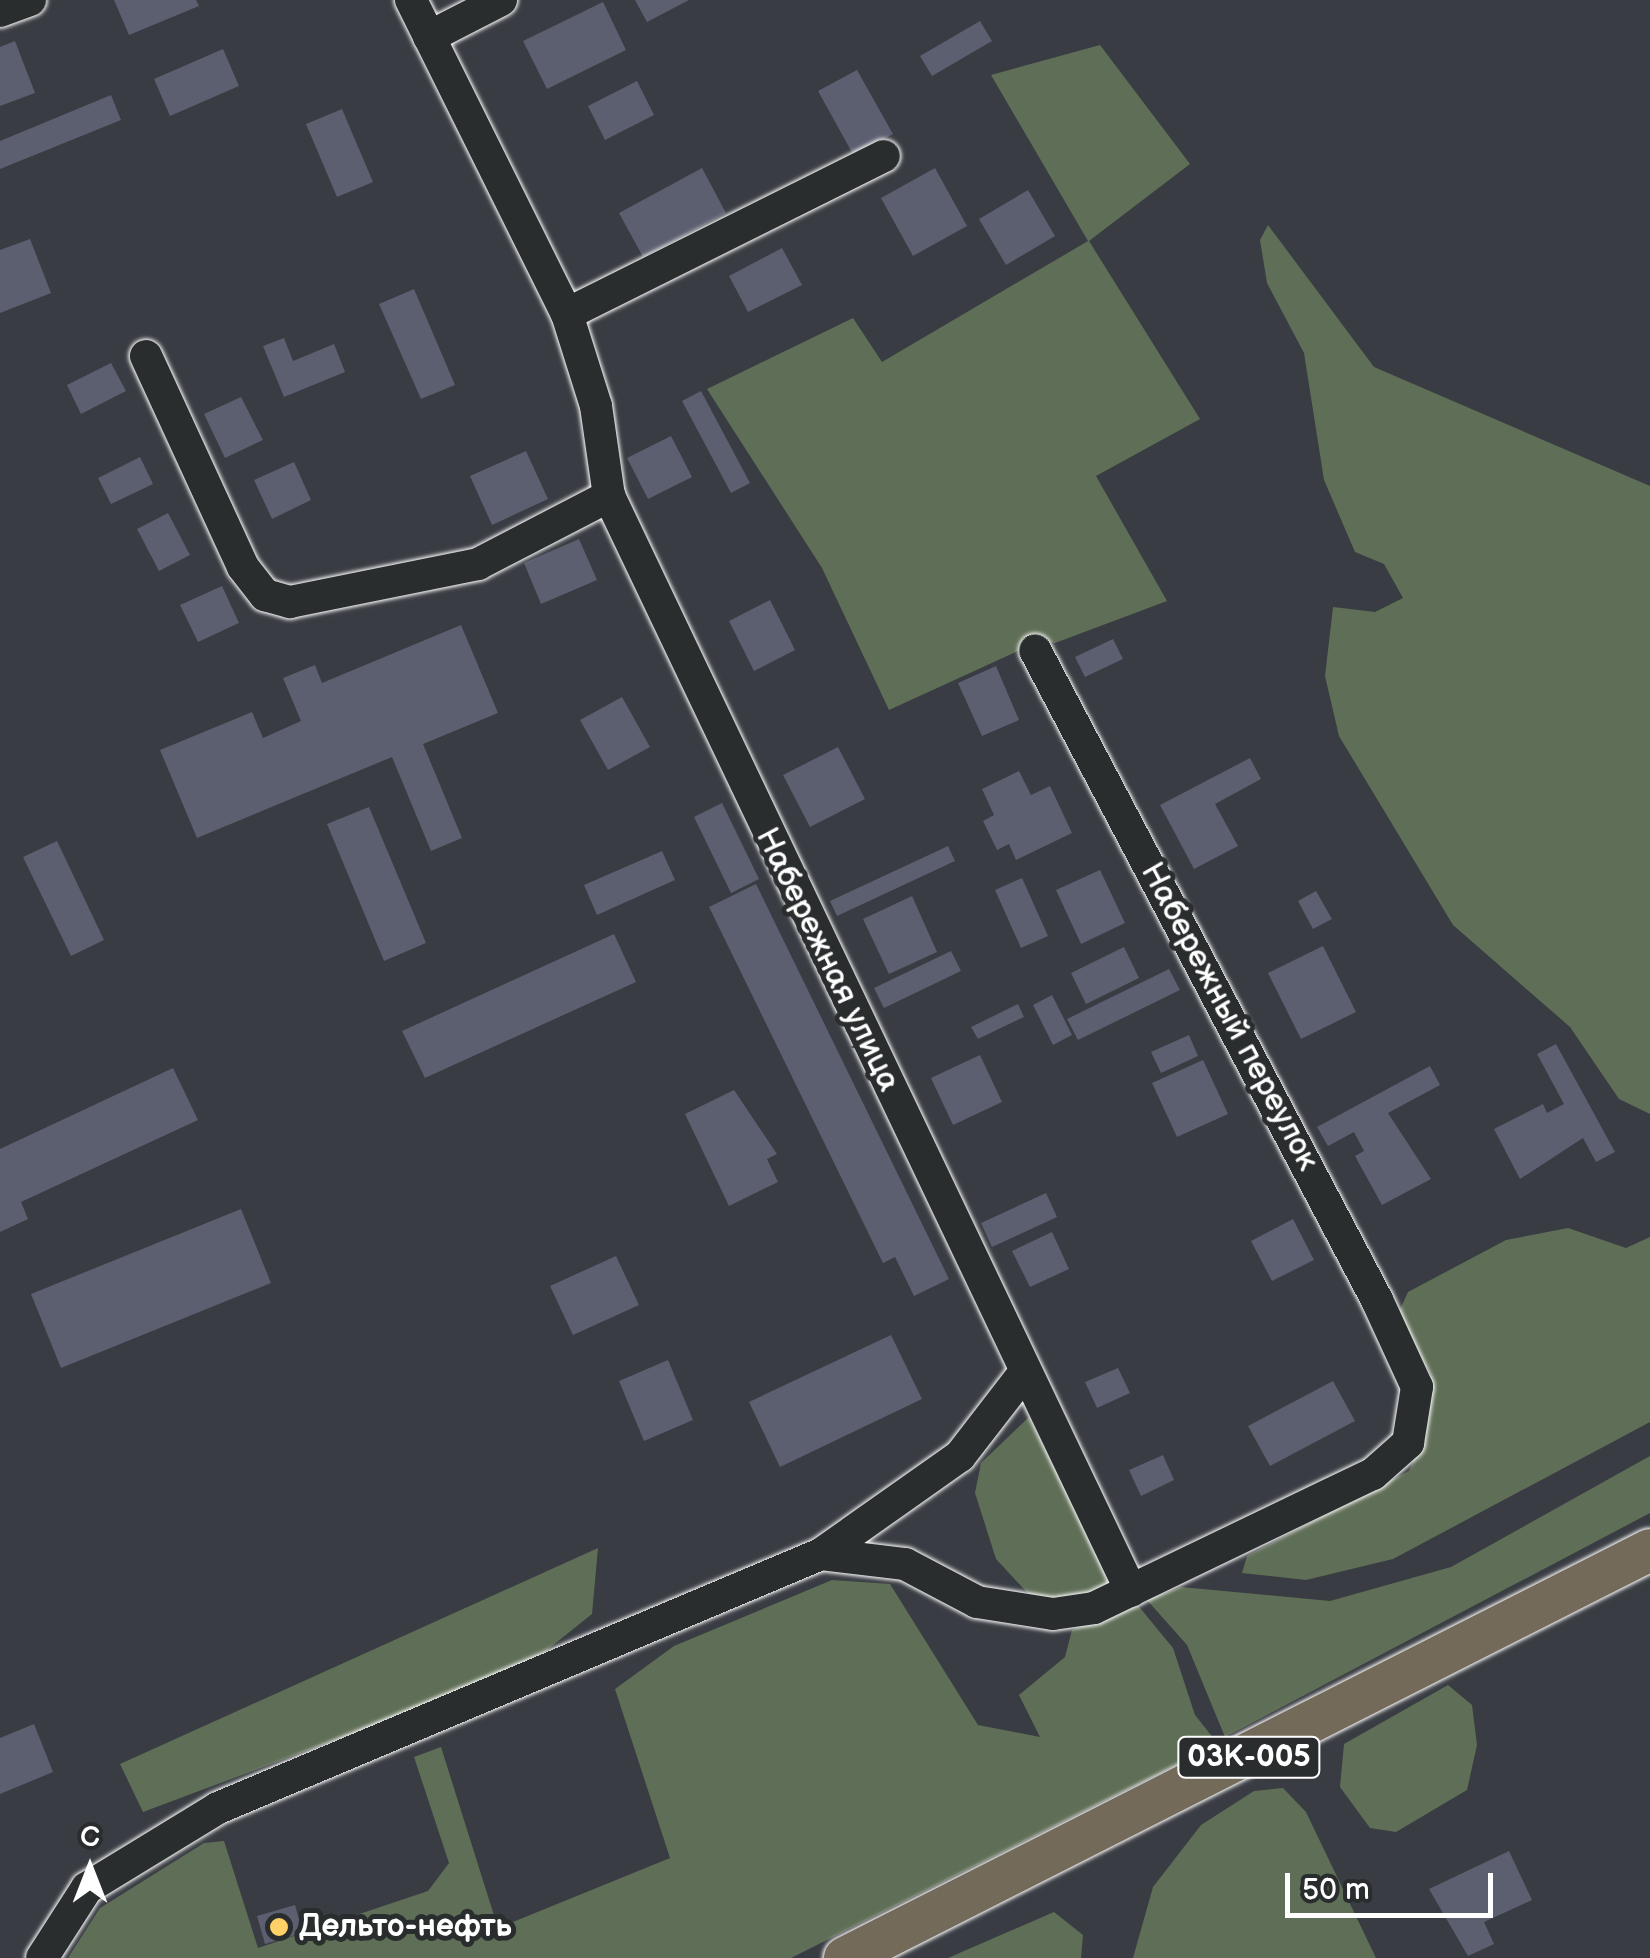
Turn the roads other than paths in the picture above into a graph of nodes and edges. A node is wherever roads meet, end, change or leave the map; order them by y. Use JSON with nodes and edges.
{"nodes":[{"id":1,"x":30,"y":0,"type":"edge"},
{"id":2,"x":410,"y":0,"type":"edge"},
{"id":3,"x":501,"y":0,"type":"edge"},
{"id":4,"x":0,"y":11,"type":"edge"},
{"id":5,"x":429,"y":37,"type":"junction"},
{"id":6,"x":884,"y":156,"type":"dead end"},
{"id":7,"x":567,"y":314,"type":"junction"},
{"id":8,"x":146,"y":356,"type":"dead end"},
{"id":9,"x":609,"y":496,"type":"junction"},
{"id":10,"x":1035,"y":650,"type":"dead end"},
{"id":11,"x":1025,"y":1372,"type":"junction"},
{"id":12,"x":1650,"y":1550,"type":"edge"},
{"id":13,"x":821,"y":1554,"type":"junction"},
{"id":14,"x":1130,"y":1591,"type":"junction"},
{"id":15,"x":42,"y":1958,"type":"edge"},
{"id":16,"x":845,"y":1958,"type":"edge"}],
"edges":[{"from":1,"to":4,"type":"street"},
{"from":2,"to":5,"type":"street","name":"Набережная улица"},
{"from":3,"to":5,"type":"street"},
{"from":5,"to":7,"type":"street","name":"Набережная улица"},
{"from":6,"to":7,"type":"street"},
{"from":7,"to":9,"type":"street","name":"Набережная улица"},
{"from":8,"to":9,"type":"street"},
{"from":9,"to":11,"type":"street","name":"Набережная улица"},
{"from":10,"to":14,"type":"street","name":"Набережный переулок"},
{"from":11,"to":13,"type":"street"},
{"from":11,"to":14,"type":"street","name":"Набережная улица"},
{"from":12,"to":16,"type":"main road","number":"03К-005"},
{"from":13,"to":14,"type":"street"},
{"from":13,"to":15,"type":"street"}]}
